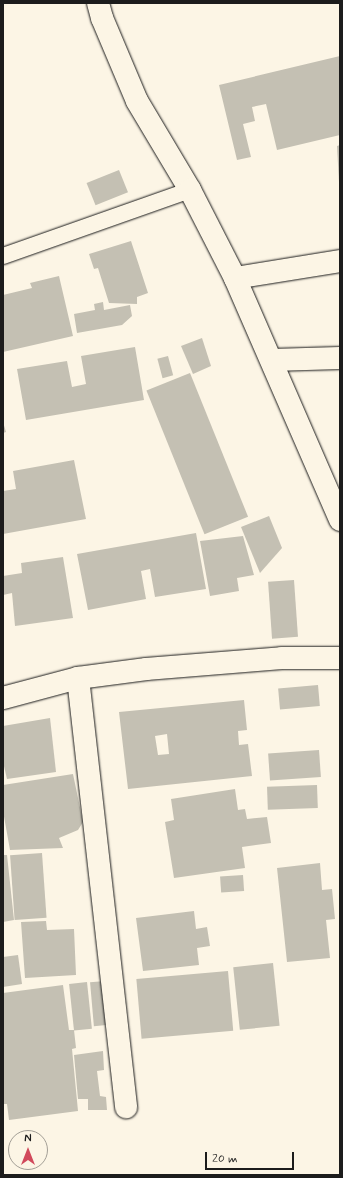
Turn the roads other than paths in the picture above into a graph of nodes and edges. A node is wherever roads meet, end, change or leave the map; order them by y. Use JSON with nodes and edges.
{"nodes":[{"id":1,"x":98,"y":3,"type":"edge"},
{"id":2,"x":190,"y":190,"type":"junction"},
{"id":3,"x":3,"y":256,"type":"edge"},
{"id":4,"x":340,"y":262,"type":"edge"},
{"id":5,"x":235,"y":278,"type":"junction"},
{"id":6,"x":340,"y":358,"type":"edge"},
{"id":7,"x":272,"y":360,"type":"junction"},
{"id":8,"x":340,"y":520,"type":"edge"},
{"id":9,"x":340,"y":658,"type":"edge"},
{"id":10,"x":78,"y":678,"type":"junction"},
{"id":11,"x":3,"y":698,"type":"edge"},
{"id":12,"x":126,"y":1107,"type":"dead end"}],
"edges":[{"from":1,"to":2,"type":"street"},
{"from":2,"to":3,"type":"lane"},
{"from":2,"to":5,"type":"street"},
{"from":4,"to":5,"type":"street"},
{"from":5,"to":7,"type":"street"},
{"from":6,"to":7,"type":"street"},
{"from":7,"to":8,"type":"street"},
{"from":9,"to":10,"type":"street"},
{"from":10,"to":11,"type":"street"},
{"from":10,"to":12,"type":"street"}]}
